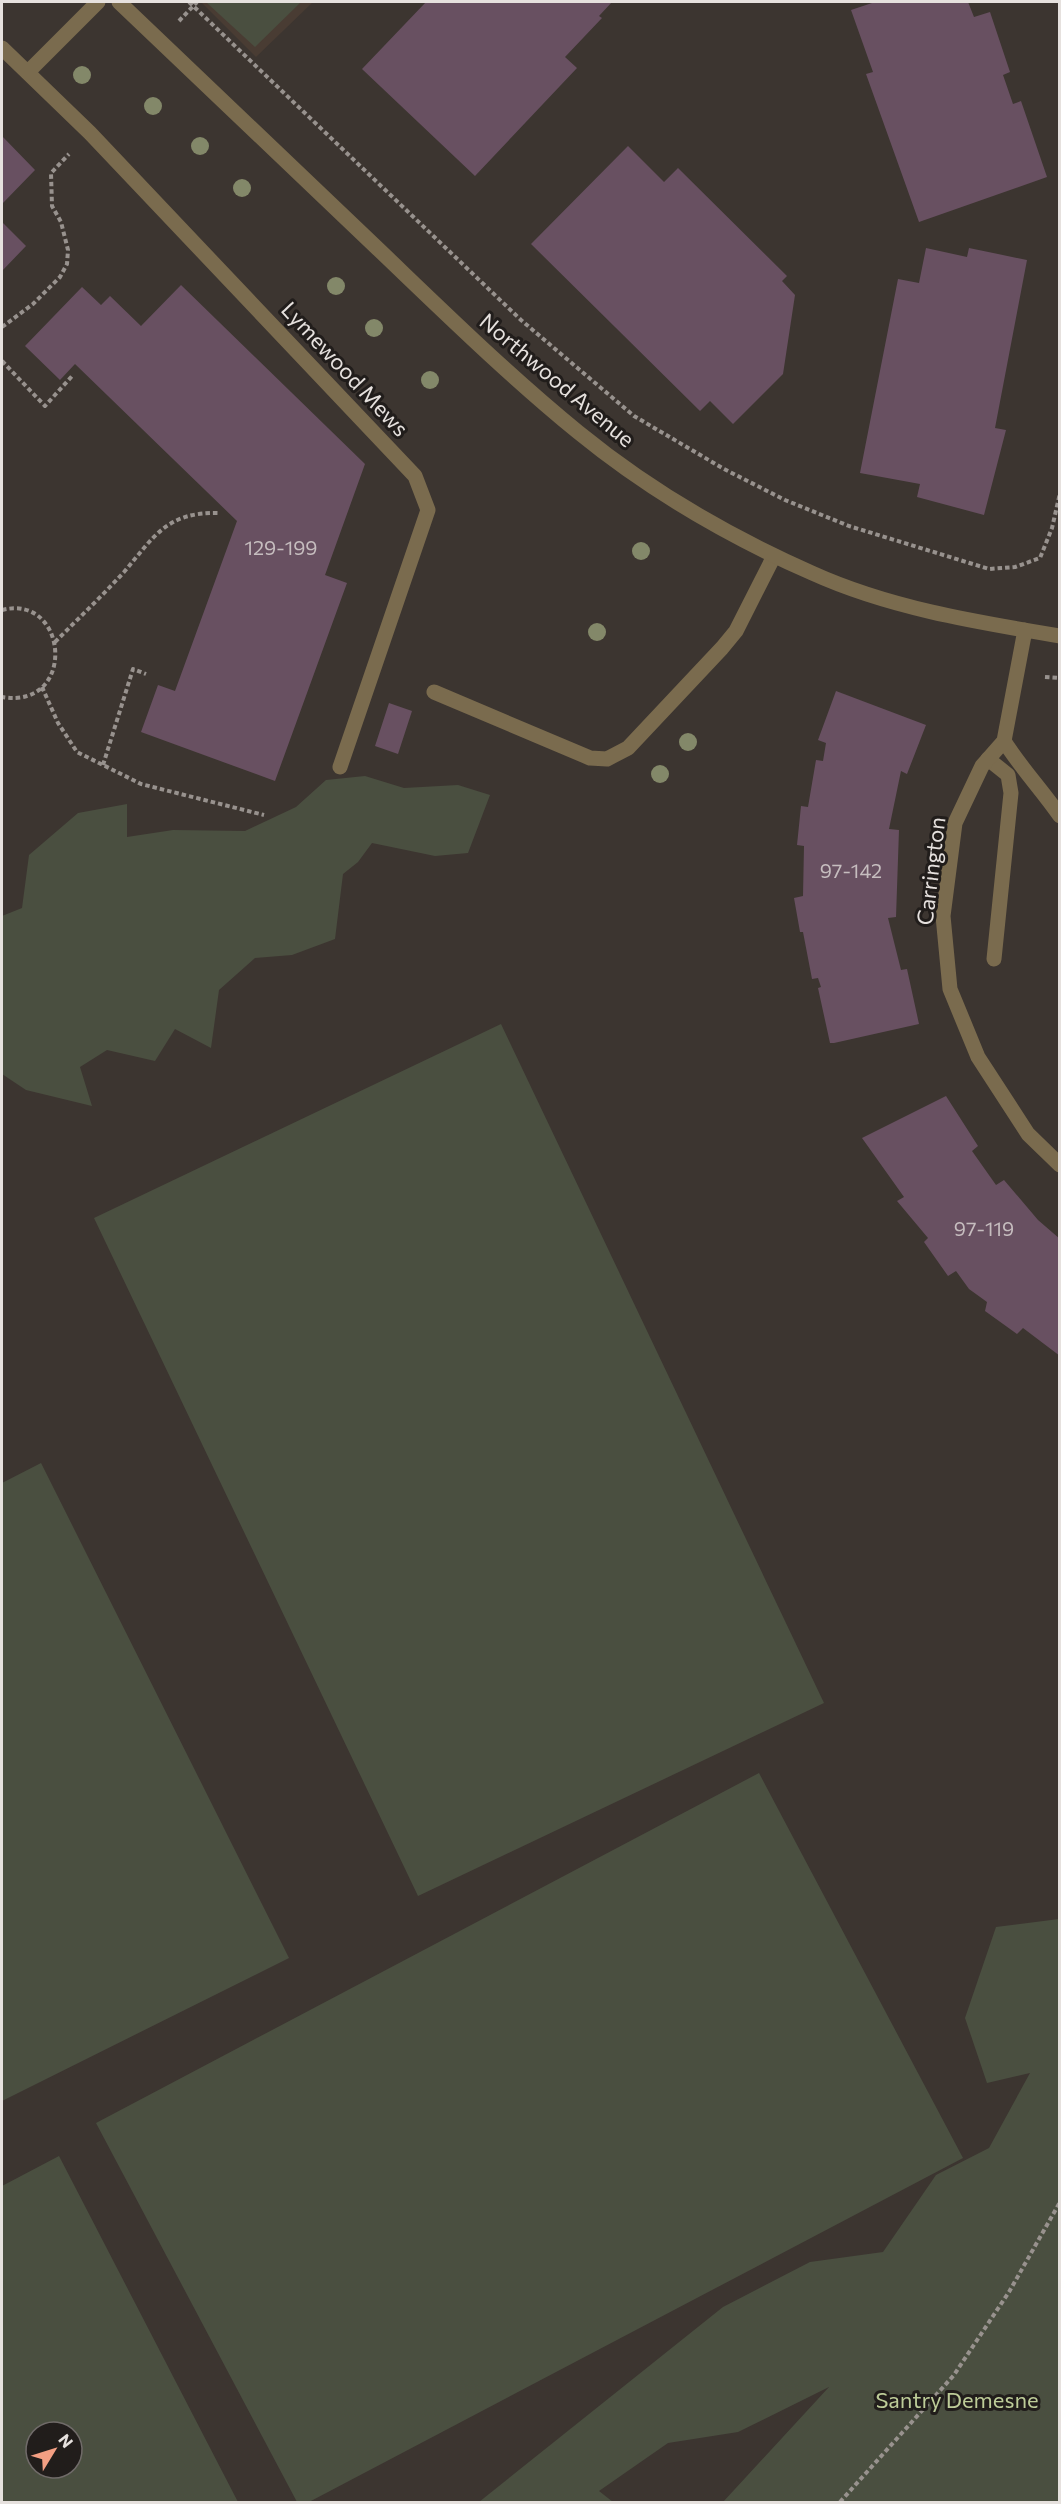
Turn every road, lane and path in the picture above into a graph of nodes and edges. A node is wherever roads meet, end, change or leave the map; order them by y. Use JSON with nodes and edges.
{"nodes":[{"id":1,"x":98,"y":2,"type":"edge"},
{"id":2,"x":119,"y":2,"type":"edge"},
{"id":3,"x":189,"y":2,"type":"edge"},
{"id":4,"x":2,"y":48,"type":"edge"},
{"id":5,"x":28,"y":72,"type":"junction"},
{"id":6,"x":90,"y":133,"type":"junction"},
{"id":7,"x":2,"y":327,"type":"edge"},
{"id":8,"x":2,"y":361,"type":"edge"},
{"id":9,"x":73,"y":375,"type":"dead end"},
{"id":10,"x":1059,"y":493,"type":"edge"},
{"id":11,"x":218,"y":513,"type":"dead end"},
{"id":12,"x":774,"y":556,"type":"junction"},
{"id":13,"x":2,"y":610,"type":"edge"},
{"id":14,"x":1025,"y":630,"type":"junction"},
{"id":15,"x":1059,"y":636,"type":"edge"},
{"id":16,"x":55,"y":642,"type":"junction"},
{"id":17,"x":146,"y":674,"type":"dead end"},
{"id":18,"x":42,"y":687,"type":"junction"},
{"id":19,"x":434,"y":692,"type":"dead end"},
{"id":20,"x":2,"y":697,"type":"edge"},
{"id":21,"x":1004,"y":741,"type":"junction"},
{"id":22,"x":988,"y":759,"type":"junction"},
{"id":23,"x":103,"y":765,"type":"junction"},
{"id":24,"x":340,"y":767,"type":"dead end"},
{"id":25,"x":264,"y":815,"type":"dead end"},
{"id":26,"x":1059,"y":816,"type":"edge"},
{"id":27,"x":994,"y":959,"type":"dead end"},
{"id":28,"x":1059,"y":1165,"type":"edge"},
{"id":29,"x":1059,"y":2202,"type":"edge"},
{"id":30,"x":840,"y":2502,"type":"edge"}],
"edges":[{"from":1,"to":5,"type":"street"},
{"from":2,"to":12,"type":"street","name":"Northwood Avenue"},
{"from":3,"to":10,"type":"path"},
{"from":4,"to":5,"type":"street","name":"Lymewood Mews"},
{"from":5,"to":6,"type":"street","name":"Lymewood Mews"},
{"from":6,"to":7,"type":"path"},
{"from":6,"to":24,"type":"street","name":"Lymewood Mews"},
{"from":8,"to":9,"type":"path"},
{"from":11,"to":16,"type":"path"},
{"from":12,"to":14,"type":"street","name":"Northwood Avenue"},
{"from":12,"to":19,"type":"street"},
{"from":13,"to":16,"type":"path"},
{"from":14,"to":15,"type":"street","name":"Northwood Avenue"},
{"from":14,"to":21,"type":"street"},
{"from":16,"to":18,"type":"path"},
{"from":17,"to":23,"type":"path"},
{"from":18,"to":20,"type":"path"},
{"from":18,"to":23,"type":"path"},
{"from":21,"to":22,"type":"street","name":"Carrington"},
{"from":21,"to":26,"type":"street"},
{"from":22,"to":27,"type":"street"},
{"from":22,"to":28,"type":"street","name":"Carrington"},
{"from":23,"to":25,"type":"path"},
{"from":29,"to":30,"type":"path"}]}
